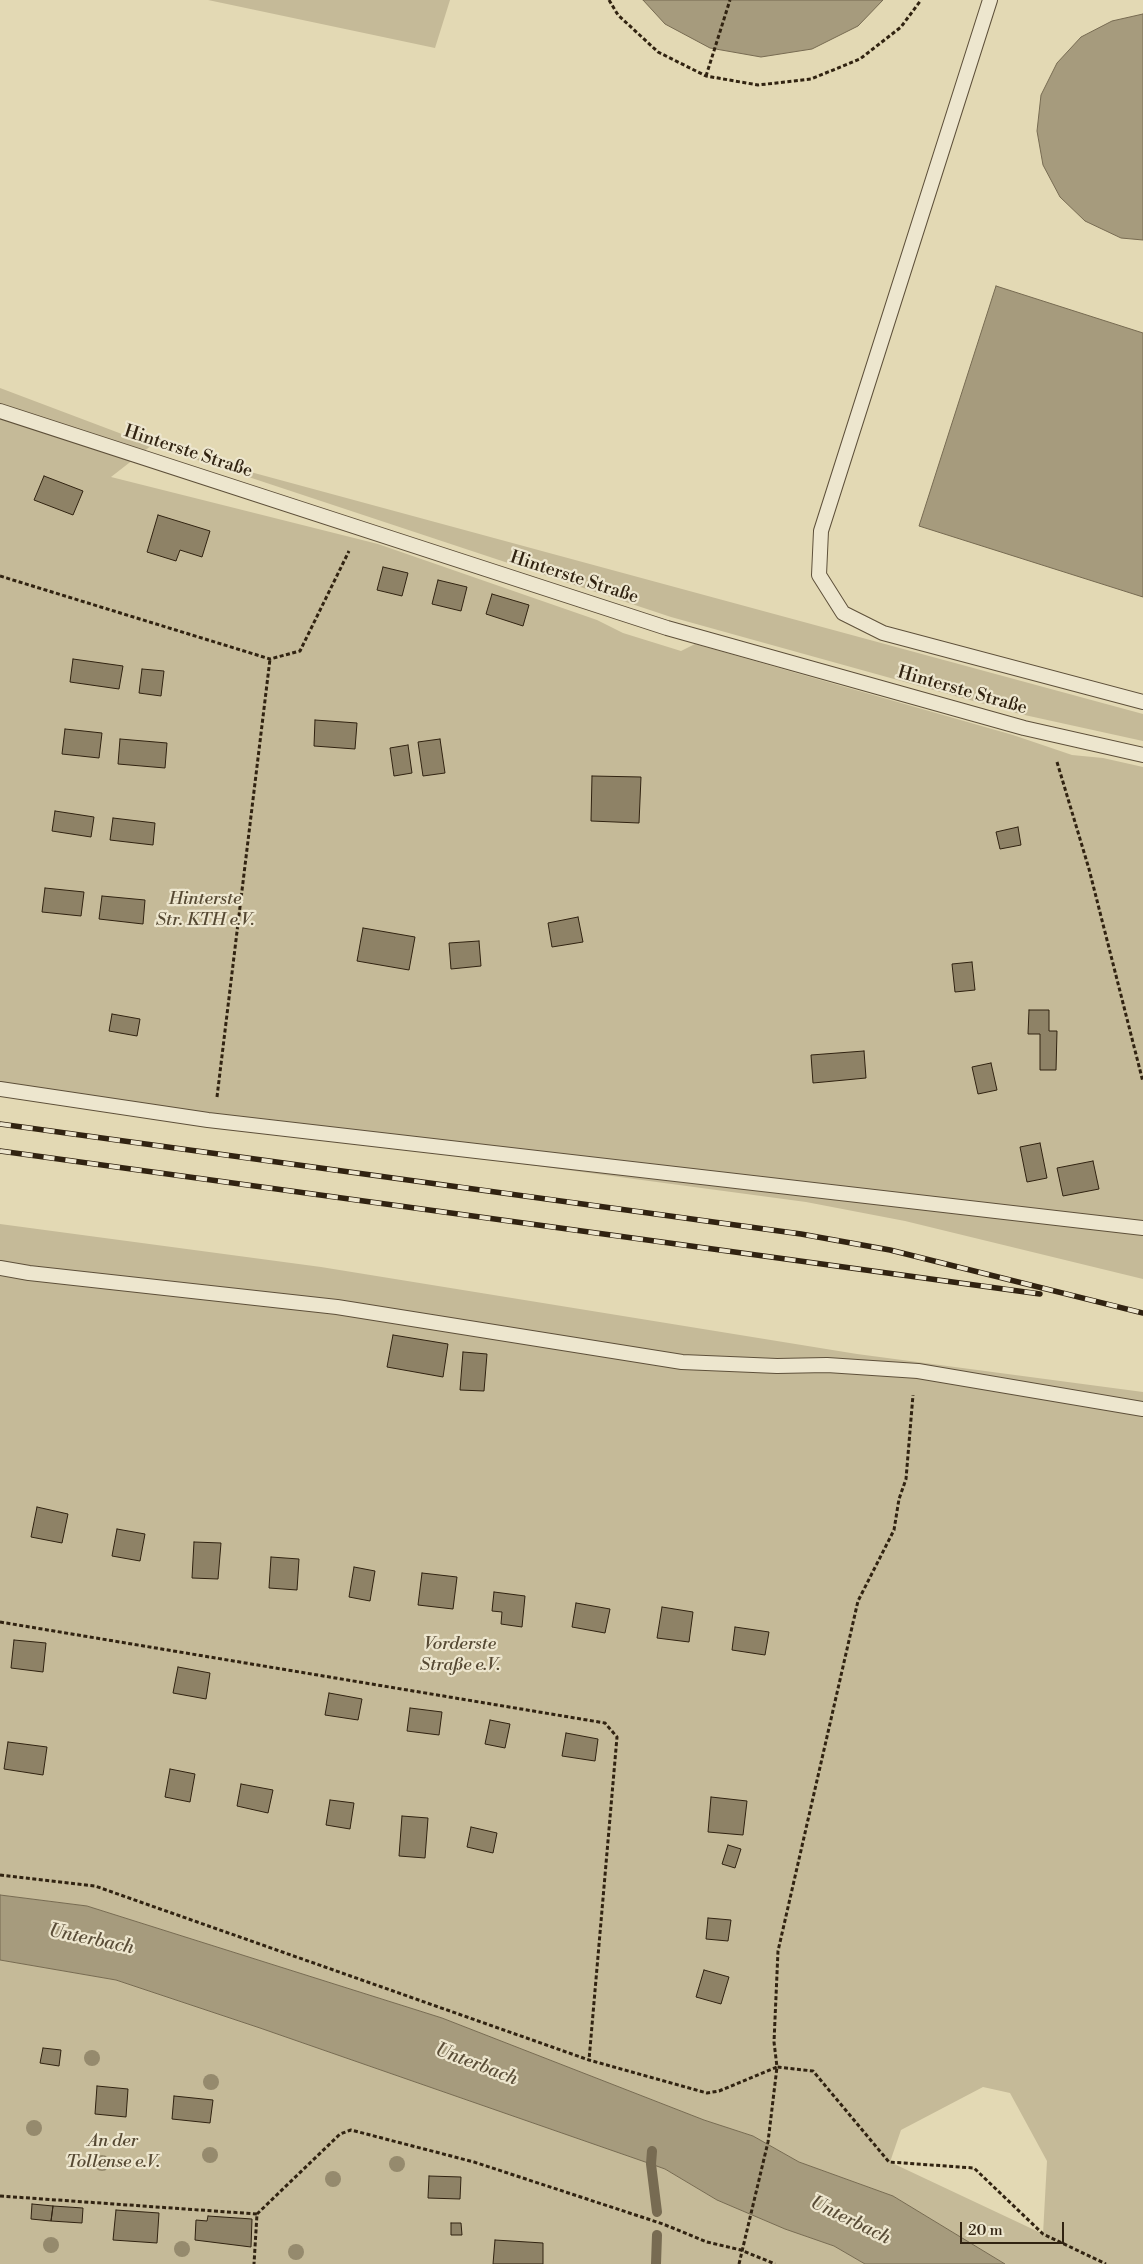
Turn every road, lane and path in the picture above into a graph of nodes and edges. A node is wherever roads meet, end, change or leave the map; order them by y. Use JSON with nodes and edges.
{"nodes":[{"id":1,"x":609,"y":0,"type":"edge"},
{"id":2,"x":730,"y":0,"type":"edge"},
{"id":3,"x":921,"y":0,"type":"edge"},
{"id":4,"x":990,"y":0,"type":"edge"},
{"id":5,"x":706,"y":76,"type":"junction"},
{"id":6,"x":0,"y":411,"type":"edge"},
{"id":7,"x":360,"y":528,"type":"junction"},
{"id":8,"x":0,"y":576,"type":"edge"},
{"id":9,"x":270,"y":659,"type":"junction"},
{"id":10,"x":1143,"y":702,"type":"edge"},
{"id":11,"x":1059,"y":736,"type":"junction"},
{"id":12,"x":1143,"y":755,"type":"edge"},
{"id":13,"x":1143,"y":1082,"type":"edge"},
{"id":14,"x":0,"y":1089,"type":"edge"},
{"id":15,"x":208,"y":1120,"type":"junction"},
{"id":16,"x":1143,"y":1228,"type":"edge"},
{"id":17,"x":0,"y":1268,"type":"edge"},
{"id":18,"x":918,"y":1371,"type":"junction"},
{"id":19,"x":1143,"y":1409,"type":"edge"},
{"id":20,"x":0,"y":1622,"type":"edge"},
{"id":21,"x":0,"y":1875,"type":"edge"},
{"id":22,"x":589,"y":2060,"type":"junction"},
{"id":23,"x":777,"y":2067,"type":"junction"},
{"id":24,"x":0,"y":2196,"type":"edge"},
{"id":25,"x":257,"y":2214,"type":"junction"},
{"id":26,"x":741,"y":2250,"type":"junction"},
{"id":27,"x":254,"y":2264,"type":"edge"},
{"id":28,"x":739,"y":2264,"type":"edge"},
{"id":29,"x":775,"y":2264,"type":"edge"},
{"id":30,"x":1106,"y":2264,"type":"edge"}],
"edges":[{"from":1,"to":5,"type":"path"},
{"from":2,"to":5,"type":"path"},
{"from":3,"to":5,"type":"path"},
{"from":4,"to":10,"type":"lane"},
{"from":6,"to":7,"type":"lane","name":"Hinterste Straße"},
{"from":7,"to":9,"type":"path"},
{"from":7,"to":11,"type":"lane","name":"Hinterste Straße"},
{"from":8,"to":9,"type":"path"},
{"from":9,"to":15,"type":"path"},
{"from":11,"to":12,"type":"lane","name":"Hinterste Straße"},
{"from":11,"to":13,"type":"path"},
{"from":14,"to":15,"type":"lane"},
{"from":15,"to":16,"type":"lane"},
{"from":17,"to":18,"type":"lane"},
{"from":18,"to":19,"type":"lane"},
{"from":18,"to":23,"type":"path"},
{"from":20,"to":22,"type":"path"},
{"from":21,"to":22,"type":"path"},
{"from":22,"to":23,"type":"path"},
{"from":23,"to":26,"type":"path"},
{"from":23,"to":30,"type":"path"},
{"from":24,"to":25,"type":"path"},
{"from":25,"to":26,"type":"path"},
{"from":25,"to":27,"type":"path"},
{"from":26,"to":28,"type":"path"},
{"from":26,"to":29,"type":"path"}]}
